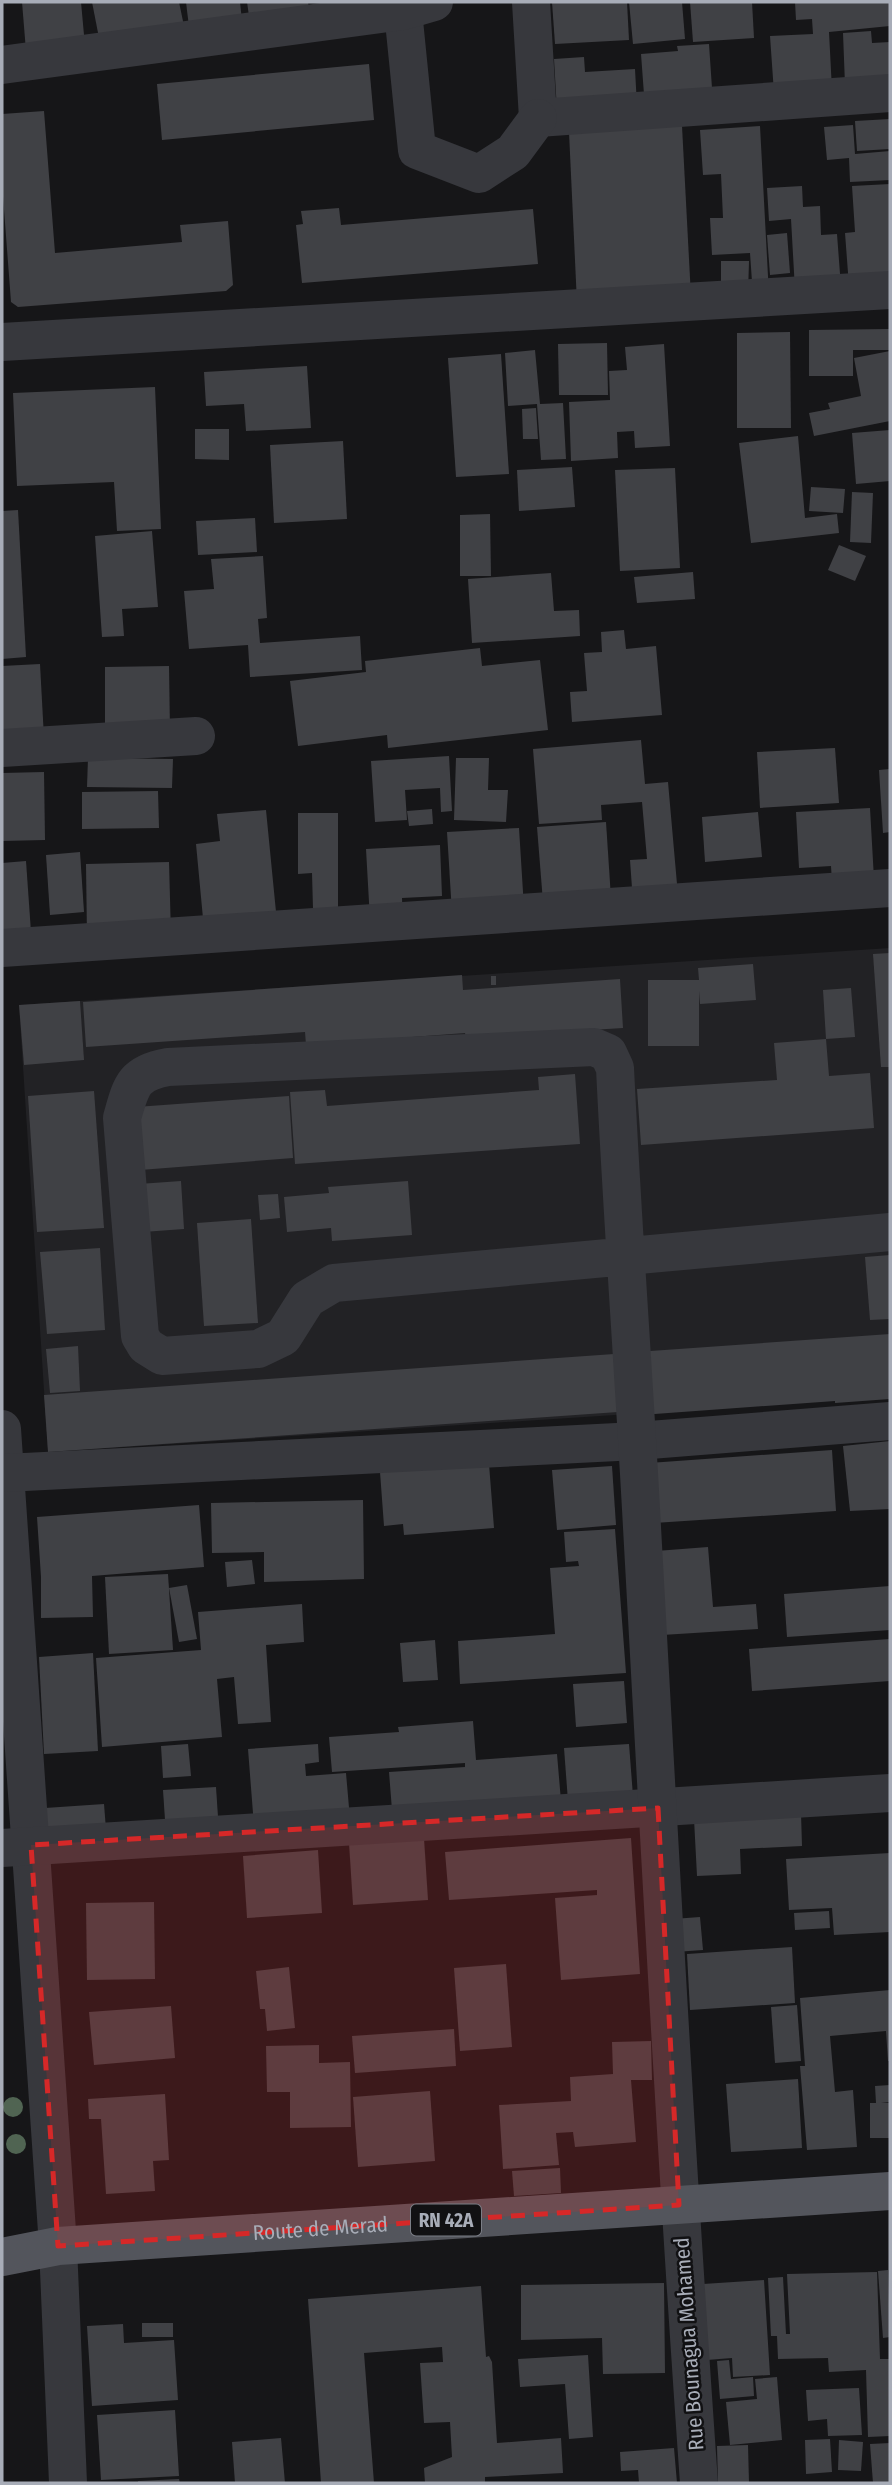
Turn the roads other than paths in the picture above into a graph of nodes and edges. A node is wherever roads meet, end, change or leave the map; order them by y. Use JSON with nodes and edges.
{"nodes":[{"id":1,"x":531,"y":2,"type":"edge"},
{"id":2,"x":418,"y":6,"type":"edge"},
{"id":3,"x":2,"y":65,"type":"edge"},
{"id":4,"x":890,"y":93,"type":"edge"},
{"id":5,"x":537,"y":118,"type":"junction"},
{"id":6,"x":890,"y":290,"type":"edge"},
{"id":7,"x":2,"y":342,"type":"edge"},
{"id":8,"x":196,"y":736,"type":"dead end"},
{"id":9,"x":2,"y":748,"type":"edge"},
{"id":10,"x":890,"y":888,"type":"edge"},
{"id":11,"x":2,"y":948,"type":"edge"},
{"id":12,"x":890,"y":1232,"type":"edge"},
{"id":13,"x":624,"y":1257,"type":"junction"},
{"id":14,"x":890,"y":1421,"type":"edge"},
{"id":15,"x":2,"y":1429,"type":"edge"},
{"id":16,"x":638,"y":1441,"type":"junction"},
{"id":17,"x":5,"y":1474,"type":"junction"},
{"id":18,"x":890,"y":1793,"type":"edge"},
{"id":19,"x":657,"y":1808,"type":"junction"},
{"id":20,"x":16,"y":1847,"type":"edge"},
{"id":21,"x":890,"y":2191,"type":"edge"},
{"id":22,"x":679,"y":2205,"type":"junction"},
{"id":23,"x":58,"y":2246,"type":"junction"},
{"id":24,"x":2,"y":2257,"type":"edge"},
{"id":25,"x":68,"y":2483,"type":"edge"},
{"id":26,"x":699,"y":2483,"type":"edge"}],
"edges":[{"from":1,"to":5,"type":"street"},
{"from":2,"to":3,"type":"street"},
{"from":2,"to":5,"type":"street"},
{"from":4,"to":5,"type":"street"},
{"from":6,"to":7,"type":"street"},
{"from":8,"to":9,"type":"street"},
{"from":10,"to":11,"type":"street"},
{"from":12,"to":13,"type":"street"},
{"from":13,"to":13,"type":"street"},
{"from":13,"to":16,"type":"street","name":"Rue Bounagua Mohamed"},
{"from":14,"to":16,"type":"street"},
{"from":15,"to":17,"type":"street"},
{"from":16,"to":17,"type":"street"},
{"from":16,"to":19,"type":"street","name":"Rue Bounagua Mohamed"},
{"from":17,"to":20,"type":"street"},
{"from":18,"to":19,"type":"street"},
{"from":19,"to":20,"type":"street"},
{"from":19,"to":22,"type":"street","name":"Rue Bounagua Mohamed"},
{"from":20,"to":23,"type":"street"},
{"from":21,"to":22,"type":"main road","name":"Route de Merad","number":"RN 42A"},
{"from":22,"to":23,"type":"main road","name":"Route de Merad","number":"RN 42A"},
{"from":22,"to":26,"type":"street","name":"Rue Bounagua Mohamed"},
{"from":23,"to":24,"type":"main road","name":"Route de Merad","number":"RN 42A"},
{"from":23,"to":25,"type":"street"}]}
